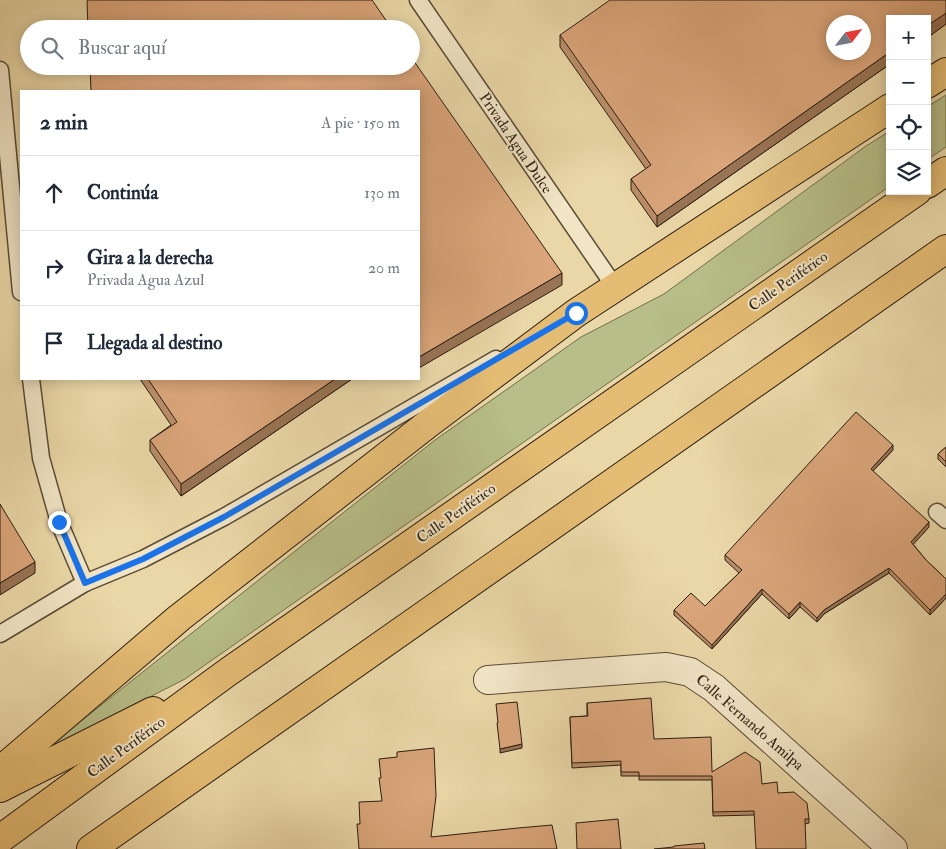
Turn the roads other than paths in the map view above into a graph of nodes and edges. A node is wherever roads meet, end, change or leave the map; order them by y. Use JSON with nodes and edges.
{"nodes":[{"id":1,"x":418,"y":0,"type":"edge"},
{"id":2,"x":0,"y":70,"type":"edge"},
{"id":3,"x":946,"y":72,"type":"edge"},
{"id":4,"x":931,"y":81,"type":"edge"},
{"id":5,"x":886,"y":111,"type":"edge"},
{"id":6,"x":946,"y":171,"type":"edge"},
{"id":7,"x":931,"y":181,"type":"edge"},
{"id":8,"x":910,"y":195,"type":"edge"},
{"id":9,"x":946,"y":249,"type":"edge"},
{"id":10,"x":20,"y":281,"type":"edge"},
{"id":11,"x":615,"y":287,"type":"junction"},
{"id":12,"x":576,"y":313,"type":"junction"},
{"id":13,"x":31,"y":380,"type":"edge"},
{"id":14,"x":85,"y":583,"type":"junction"},
{"id":15,"x":0,"y":634,"type":"edge"},
{"id":16,"x":228,"y":672,"type":"junction"},
{"id":17,"x":488,"y":680,"type":"dead end"},
{"id":18,"x":0,"y":771,"type":"edge"},
{"id":19,"x":0,"y":788,"type":"edge"},
{"id":20,"x":152,"y":808,"type":"junction"},
{"id":21,"x":0,"y":839,"type":"edge"},
{"id":22,"x":92,"y":849,"type":"edge"},
{"id":23,"x":103,"y":849,"type":"edge"},
{"id":24,"x":893,"y":849,"type":"edge"}],
"edges":[{"from":1,"to":11,"type":"lane","name":"Privada Agua Dulce"},
{"from":2,"to":10,"type":"lane"},
{"from":3,"to":4,"type":"highway"},
{"from":5,"to":11,"type":"highway"},
{"from":6,"to":7,"type":"highway"},
{"from":8,"to":16,"type":"highway","name":"Calle Periférico"},
{"from":9,"to":20,"type":"highway"},
{"from":11,"to":12,"type":"highway"},
{"from":12,"to":14,"type":"lane"},
{"from":12,"to":18,"type":"highway"},
{"from":13,"to":14,"type":"lane"},
{"from":14,"to":15,"type":"lane"},
{"from":16,"to":19,"type":"highway"},
{"from":16,"to":21,"type":"highway","name":"Calle Periférico"},
{"from":17,"to":24,"type":"street","name":"Calle Fernando Amilpa"},
{"from":20,"to":22,"type":"highway"},
{"from":20,"to":23,"type":"highway"}]}
